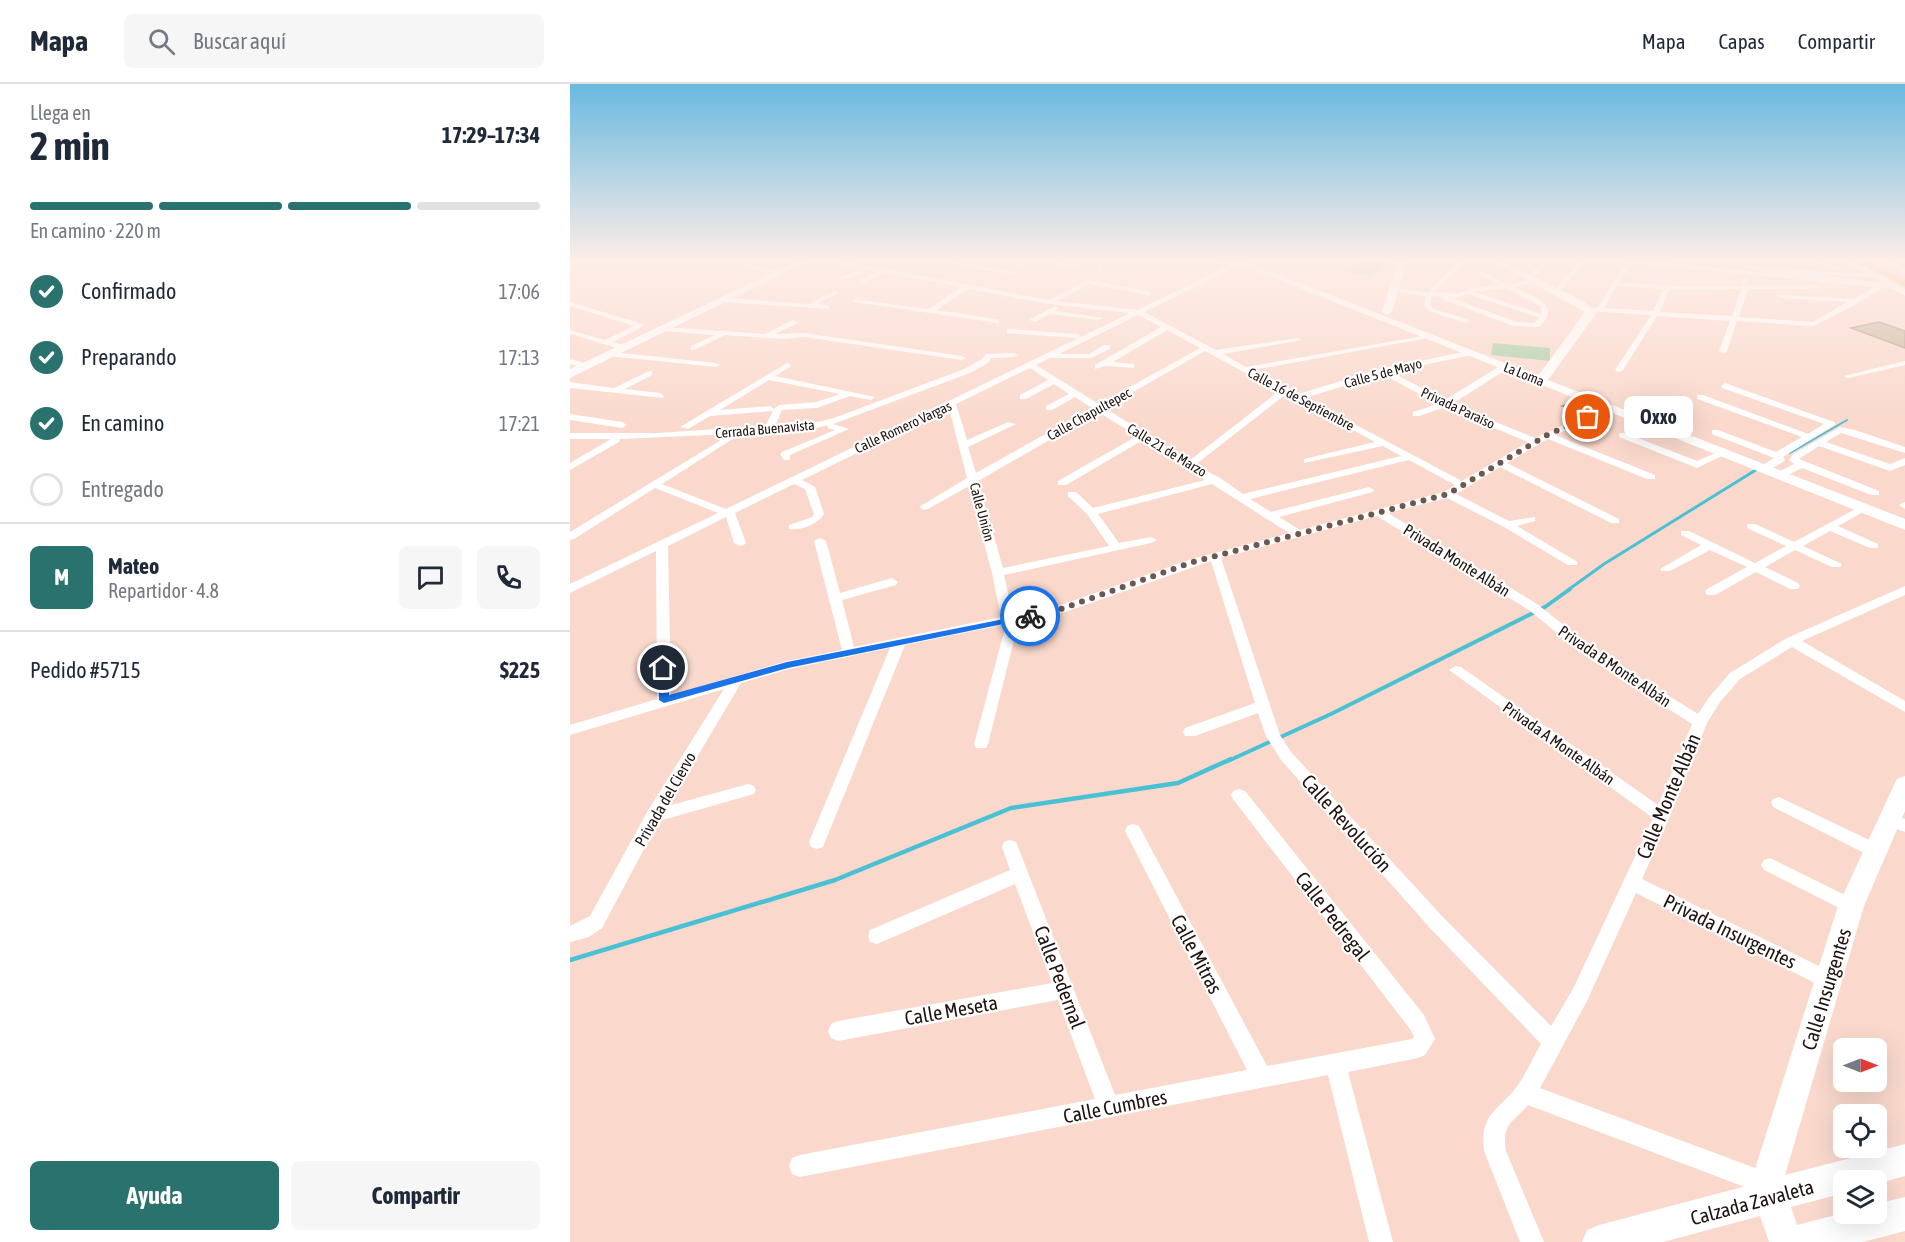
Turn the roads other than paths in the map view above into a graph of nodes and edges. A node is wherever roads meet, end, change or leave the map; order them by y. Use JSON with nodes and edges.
{"nodes":[{"id":1,"x":605,"y":315,"type":"edge"},
{"id":2,"x":692,"y":315,"type":"edge"},
{"id":3,"x":957,"y":315,"type":"edge"},
{"id":4,"x":1043,"y":315,"type":"edge"},
{"id":5,"x":1074,"y":315,"type":"edge"},
{"id":6,"x":1103,"y":315,"type":"edge"},
{"id":7,"x":1132,"y":315,"type":"edge"},
{"id":8,"x":1144,"y":315,"type":"edge"},
{"id":9,"x":1372,"y":315,"type":"edge"},
{"id":10,"x":1405,"y":315,"type":"edge"},
{"id":11,"x":1446,"y":315,"type":"edge"},
{"id":12,"x":1490,"y":315,"type":"edge"},
{"id":13,"x":1539,"y":315,"type":"edge"},
{"id":14,"x":1590,"y":315,"type":"edge"},
{"id":15,"x":1654,"y":315,"type":"edge"},
{"id":16,"x":1672,"y":315,"type":"edge"},
{"id":17,"x":1736,"y":315,"type":"edge"},
{"id":18,"x":1826,"y":315,"type":"edge"},
{"id":19,"x":1545,"y":317,"type":"joint"},
{"id":20,"x":1099,"y":318,"type":"junction"},
{"id":21,"x":1735,"y":319,"type":"junction"},
{"id":22,"x":1033,"y":320,"type":"dead end"},
{"id":23,"x":996,"y":321,"type":"dead end"},
{"id":24,"x":1464,"y":321,"type":"dead end"},
{"id":25,"x":792,"y":322,"type":"dead end"},
{"id":26,"x":1089,"y":326,"type":"dead end"},
{"id":27,"x":1167,"y":327,"type":"junction"},
{"id":28,"x":664,"y":328,"type":"junction"},
{"id":29,"x":1010,"y":331,"type":"dead end"},
{"id":30,"x":570,"y":332,"type":"edge"},
{"id":31,"x":723,"y":333,"type":"junction"},
{"id":32,"x":766,"y":336,"type":"junction"},
{"id":33,"x":1077,"y":336,"type":"dead end"},
{"id":34,"x":1434,"y":339,"type":"junction"},
{"id":35,"x":1298,"y":340,"type":"dead end"},
{"id":36,"x":605,"y":343,"type":"junction"},
{"id":37,"x":1021,"y":344,"type":"junction"},
{"id":38,"x":1107,"y":347,"type":"dead end"},
{"id":39,"x":624,"y":348,"type":"junction"},
{"id":40,"x":694,"y":348,"type":"dead end"},
{"id":41,"x":1205,"y":348,"type":"junction"},
{"id":42,"x":1723,"y":351,"type":"dead end"},
{"id":43,"x":1468,"y":352,"type":"junction"},
{"id":44,"x":1214,"y":353,"type":"junction"},
{"id":45,"x":612,"y":354,"type":"junction"},
{"id":46,"x":1048,"y":357,"type":"junction"},
{"id":47,"x":962,"y":358,"type":"dead end"},
{"id":48,"x":570,"y":361,"type":"edge"},
{"id":49,"x":1905,"y":363,"type":"edge"},
{"id":50,"x":716,"y":365,"type":"dead end"},
{"id":51,"x":787,"y":365,"type":"dead end"},
{"id":52,"x":1030,"y":365,"type":"junction"},
{"id":53,"x":586,"y":366,"type":"junction"},
{"id":54,"x":1131,"y":366,"type":"dead end"},
{"id":55,"x":1504,"y":367,"type":"junction"},
{"id":56,"x":1246,"y":369,"type":"junction"},
{"id":57,"x":1619,"y":370,"type":"dead end"},
{"id":58,"x":1383,"y":371,"type":"junction"},
{"id":59,"x":649,"y":373,"type":"dead end"},
{"id":60,"x":570,"y":374,"type":"edge"},
{"id":61,"x":1848,"y":376,"type":"dead end"},
{"id":62,"x":767,"y":377,"type":"junction"},
{"id":63,"x":1053,"y":381,"type":"junction"},
{"id":64,"x":1541,"y":381,"type":"junction"},
{"id":65,"x":570,"y":385,"type":"edge"},
{"id":66,"x":1725,"y":387,"type":"dead end"},
{"id":67,"x":1286,"y":390,"type":"junction"},
{"id":68,"x":615,"y":391,"type":"junction"},
{"id":69,"x":851,"y":392,"type":"junction"},
{"id":70,"x":1075,"y":394,"type":"junction"},
{"id":71,"x":660,"y":396,"type":"dead end"},
{"id":72,"x":872,"y":397,"type":"dead end"},
{"id":73,"x":1023,"y":397,"type":"dead end"},
{"id":74,"x":1298,"y":397,"type":"junction"},
{"id":75,"x":1700,"y":397,"type":"dead end"},
{"id":76,"x":952,"y":404,"type":"junction"},
{"id":77,"x":1445,"y":404,"type":"junction"},
{"id":78,"x":887,"y":405,"type":"dead end"},
{"id":79,"x":1049,"y":408,"type":"dead end"},
{"id":80,"x":1609,"y":408,"type":"junction"},
{"id":81,"x":1100,"y":409,"type":"junction"},
{"id":82,"x":707,"y":413,"type":"junction"},
{"id":83,"x":1416,"y":414,"type":"dead end"},
{"id":84,"x":570,"y":417,"type":"edge"},
{"id":85,"x":1011,"y":424,"type":"dead end"},
{"id":86,"x":622,"y":425,"type":"dead end"},
{"id":87,"x":831,"y":426,"type":"junction"},
{"id":88,"x":685,"y":427,"type":"dead end"},
{"id":89,"x":763,"y":430,"type":"junction"},
{"id":90,"x":1715,"y":432,"type":"dead end"},
{"id":91,"x":734,"y":434,"type":"junction"},
{"id":92,"x":1547,"y":435,"type":"junction"},
{"id":93,"x":1622,"y":435,"type":"dead end"},
{"id":94,"x":570,"y":436,"type":"edge"},
{"id":95,"x":1144,"y":436,"type":"junction"},
{"id":96,"x":1809,"y":437,"type":"junction"},
{"id":97,"x":616,"y":441,"type":"dead end"},
{"id":98,"x":1534,"y":442,"type":"junction"},
{"id":99,"x":1385,"y":443,"type":"junction"},
{"id":100,"x":1819,"y":443,"type":"junction"},
{"id":101,"x":963,"y":445,"type":"junction"},
{"id":102,"x":1905,"y":450,"type":"edge"},
{"id":103,"x":1723,"y":453,"type":"junction"},
{"id":104,"x":1777,"y":456,"type":"junction"},
{"id":105,"x":1411,"y":457,"type":"junction"},
{"id":106,"x":787,"y":458,"type":"dead end"},
{"id":107,"x":1307,"y":461,"type":"dead end"},
{"id":108,"x":1905,"y":461,"type":"edge"},
{"id":109,"x":1500,"y":464,"type":"junction"},
{"id":110,"x":1801,"y":464,"type":"junction"},
{"id":111,"x":1189,"y":465,"type":"junction"},
{"id":112,"x":570,"y":466,"type":"edge"},
{"id":113,"x":1763,"y":469,"type":"junction"},
{"id":114,"x":1780,"y":475,"type":"junction"},
{"id":115,"x":1651,"y":477,"type":"dead end"},
{"id":116,"x":973,"y":478,"type":"junction"},
{"id":117,"x":793,"y":480,"type":"junction"},
{"id":118,"x":1216,"y":480,"type":"junction"},
{"id":119,"x":1062,"y":483,"type":"dead end"},
{"id":120,"x":653,"y":484,"type":"junction"},
{"id":121,"x":1464,"y":486,"type":"junction"},
{"id":122,"x":1369,"y":490,"type":"dead end"},
{"id":123,"x":1875,"y":493,"type":"dead end"},
{"id":124,"x":1072,"y":494,"type":"dead end"},
{"id":125,"x":1448,"y":494,"type":"junction"},
{"id":126,"x":1241,"y":498,"type":"junction"},
{"id":127,"x":924,"y":507,"type":"dead end"},
{"id":128,"x":1863,"y":508,"type":"junction"},
{"id":129,"x":1091,"y":512,"type":"junction"},
{"id":130,"x":726,"y":513,"type":"junction"},
{"id":131,"x":1381,"y":514,"type":"junction"},
{"id":132,"x":1270,"y":516,"type":"junction"},
{"id":133,"x":1531,"y":519,"type":"dead end"},
{"id":134,"x":1615,"y":521,"type":"dead end"},
{"id":135,"x":1508,"y":525,"type":"junction"},
{"id":136,"x":1905,"y":525,"type":"edge"},
{"id":137,"x":793,"y":526,"type":"dead end"},
{"id":138,"x":1751,"y":526,"type":"dead end"},
{"id":139,"x":1830,"y":527,"type":"junction"},
{"id":140,"x":1685,"y":533,"type":"dead end"},
{"id":141,"x":1300,"y":535,"type":"junction"},
{"id":142,"x":570,"y":537,"type":"edge"},
{"id":143,"x":1151,"y":540,"type":"dead end"},
{"id":144,"x":820,"y":542,"type":"dead end"},
{"id":145,"x":740,"y":543,"type":"dead end"},
{"id":146,"x":662,"y":544,"type":"junction"},
{"id":147,"x":1710,"y":545,"type":"junction"},
{"id":148,"x":1795,"y":546,"type":"junction"},
{"id":149,"x":1874,"y":546,"type":"dead end"},
{"id":150,"x":1116,"y":547,"type":"junction"},
{"id":151,"x":1215,"y":556,"type":"junction"},
{"id":152,"x":1572,"y":563,"type":"dead end"},
{"id":153,"x":1836,"y":565,"type":"dead end"},
{"id":154,"x":1756,"y":567,"type":"junction"},
{"id":155,"x":1666,"y":569,"type":"dead end"},
{"id":156,"x":998,"y":573,"type":"junction"},
{"id":157,"x":892,"y":582,"type":"dead end"},
{"id":158,"x":1794,"y":586,"type":"dead end"},
{"id":159,"x":570,"y":589,"type":"edge"},
{"id":160,"x":1905,"y":590,"type":"edge"},
{"id":161,"x":1711,"y":592,"type":"dead end"},
{"id":162,"x":834,"y":598,"type":"junction"},
{"id":163,"x":1533,"y":607,"type":"joint"},
{"id":164,"x":1007,"y":621,"type":"junction"},
{"id":165,"x":1792,"y":640,"type":"junction"},
{"id":166,"x":899,"y":643,"type":"junction"},
{"id":167,"x":849,"y":652,"type":"junction"},
{"id":168,"x":1456,"y":670,"type":"dead end"},
{"id":169,"x":737,"y":679,"type":"junction"},
{"id":170,"x":664,"y":700,"type":"junction"},
{"id":171,"x":1263,"y":706,"type":"junction"},
{"id":172,"x":1905,"y":707,"type":"edge"},
{"id":173,"x":1700,"y":722,"type":"junction"},
{"id":174,"x":570,"y":730,"type":"edge"},
{"id":175,"x":1190,"y":732,"type":"dead end"},
{"id":176,"x":981,"y":744,"type":"dead end"},
{"id":177,"x":1904,"y":789,"type":"edge"},
{"id":178,"x":748,"y":790,"type":"dead end"},
{"id":179,"x":1239,"y":795,"type":"dead end"},
{"id":180,"x":1779,"y":802,"type":"dead end"},
{"id":181,"x":653,"y":816,"type":"junction"},
{"id":182,"x":1662,"y":816,"type":"junction"},
{"id":183,"x":1897,"y":822,"type":"edge"},
{"id":184,"x":1133,"y":831,"type":"dead end"},
{"id":185,"x":817,"y":842,"type":"dead end"},
{"id":186,"x":1010,"y":847,"type":"dead end"},
{"id":187,"x":1876,"y":851,"type":"junction"},
{"id":188,"x":1770,"y":865,"type":"dead end"},
{"id":189,"x":1020,"y":874,"type":"junction"},
{"id":190,"x":1631,"y":882,"type":"junction"},
{"id":191,"x":1851,"y":906,"type":"junction"},
{"id":192,"x":570,"y":934,"type":"edge"},
{"id":193,"x":877,"y":936,"type":"dead end"},
{"id":194,"x":1828,"y":980,"type":"junction"},
{"id":195,"x":1065,"y":990,"type":"junction"},
{"id":196,"x":838,"y":1031,"type":"dead end"},
{"id":197,"x":1425,"y":1039,"type":"joint"},
{"id":198,"x":1554,"y":1043,"type":"junction"},
{"id":199,"x":1336,"y":1064,"type":"junction"},
{"id":200,"x":1262,"y":1078,"type":"junction"},
{"id":201,"x":1526,"y":1093,"type":"junction"},
{"id":202,"x":1109,"y":1108,"type":"junction"},
{"id":203,"x":1905,"y":1160,"type":"edge"},
{"id":204,"x":800,"y":1166,"type":"dead end"},
{"id":205,"x":1768,"y":1190,"type":"junction"},
{"id":206,"x":1905,"y":1214,"type":"edge"},
{"id":207,"x":1381,"y":1242,"type":"edge"},
{"id":208,"x":1532,"y":1242,"type":"edge"},
{"id":209,"x":1599,"y":1242,"type":"edge"},
{"id":210,"x":1786,"y":1242,"type":"edge"},
{"id":211,"x":1797,"y":1242,"type":"edge"}],
"edges":[{"from":1,"to":36,"type":"street"},
{"from":2,"to":28,"type":"street"},
{"from":3,"to":23,"type":"street"},
{"from":4,"to":22,"type":"street"},
{"from":5,"to":20,"type":"street"},
{"from":6,"to":20,"type":"street"},
{"from":7,"to":46,"type":"street","name":"Calle Romero Vargas"},
{"from":8,"to":27,"type":"street","name":"Calle 16 de Septiembre"},
{"from":9,"to":34,"type":"street"},
{"from":10,"to":34,"type":"street","name":"La Loma"},
{"from":11,"to":24,"type":"street"},
{"from":12,"to":19,"type":"street"},
{"from":13,"to":19,"type":"street"},
{"from":14,"to":64,"type":"street"},
{"from":15,"to":57,"type":"street"},
{"from":16,"to":21,"type":"street"},
{"from":17,"to":21,"type":"street"},
{"from":18,"to":21,"type":"street"},
{"from":20,"to":26,"type":"street"},
{"from":21,"to":42,"type":"street"},
{"from":25,"to":32,"type":"street"},
{"from":27,"to":41,"type":"street","name":"Calle 16 de Septiembre"},
{"from":27,"to":54,"type":"street"},
{"from":28,"to":31,"type":"street"},
{"from":28,"to":39,"type":"street"},
{"from":29,"to":37,"type":"street"},
{"from":30,"to":36,"type":"street"},
{"from":31,"to":32,"type":"street"},
{"from":31,"to":40,"type":"street"},
{"from":32,"to":47,"type":"street"},
{"from":33,"to":37,"type":"street"},
{"from":34,"to":43,"type":"street","name":"La Loma"},
{"from":34,"to":56,"type":"street"},
{"from":35,"to":44,"type":"street"},
{"from":36,"to":39,"type":"street"},
{"from":37,"to":89,"type":"street","name":"Cerrada Buenavista"},
{"from":38,"to":46,"type":"street"},
{"from":39,"to":45,"type":"street"},
{"from":41,"to":44,"type":"street","name":"Calle 16 de Septiembre"},
{"from":41,"to":81,"type":"street","name":"Calle Chapultepec"},
{"from":43,"to":55,"type":"street","name":"La Loma"},
{"from":43,"to":58,"type":"street","name":"Calle 5 de Mayo"},
{"from":44,"to":56,"type":"street","name":"Calle 16 de Septiembre"},
{"from":45,"to":50,"type":"street"},
{"from":45,"to":53,"type":"street"},
{"from":46,"to":52,"type":"street","name":"Calle Romero Vargas"},
{"from":48,"to":53,"type":"street"},
{"from":49,"to":61,"type":"street"},
{"from":51,"to":62,"type":"street"},
{"from":52,"to":63,"type":"street","name":"Calle 21 de Marzo"},
{"from":52,"to":76,"type":"street","name":"Calle Romero Vargas"},
{"from":53,"to":60,"type":"street"},
{"from":55,"to":64,"type":"street","name":"La Loma"},
{"from":55,"to":77,"type":"street"},
{"from":56,"to":67,"type":"street","name":"Calle 16 de Septiembre"},
{"from":58,"to":74,"type":"street","name":"Calle 5 de Mayo"},
{"from":58,"to":77,"type":"street","name":"Privada Paraíso"},
{"from":59,"to":68,"type":"street"},
{"from":62,"to":69,"type":"street"},
{"from":62,"to":82,"type":"street"},
{"from":63,"to":70,"type":"street","name":"Calle 21 de Marzo"},
{"from":63,"to":73,"type":"street"},
{"from":64,"to":80,"type":"street","name":"La Loma"},
{"from":65,"to":68,"type":"street"},
{"from":66,"to":96,"type":"street"},
{"from":67,"to":74,"type":"street","name":"Calle 16 de Septiembre"},
{"from":67,"to":111,"type":"street"},
{"from":68,"to":71,"type":"street"},
{"from":69,"to":72,"type":"street"},
{"from":69,"to":89,"type":"street"},
{"from":70,"to":79,"type":"street"},
{"from":70,"to":81,"type":"street","name":"Calle 21 de Marzo"},
{"from":74,"to":99,"type":"street","name":"Calle 16 de Septiembre"},
{"from":75,"to":96,"type":"street"},
{"from":76,"to":101,"type":"street","name":"Calle Unión"},
{"from":76,"to":117,"type":"street","name":"Calle Romero Vargas"},
{"from":77,"to":83,"type":"street"},
{"from":77,"to":98,"type":"street","name":"Privada Paraíso"},
{"from":78,"to":87,"type":"street"},
{"from":80,"to":92,"type":"street"},
{"from":80,"to":103,"type":"street","name":"La Loma"},
{"from":81,"to":95,"type":"street","name":"Calle 21 de Marzo"},
{"from":81,"to":116,"type":"street","name":"Calle Chapultepec"},
{"from":82,"to":88,"type":"street"},
{"from":82,"to":89,"type":"street"},
{"from":84,"to":86,"type":"street"},
{"from":85,"to":101,"type":"street"},
{"from":87,"to":91,"type":"street"},
{"from":87,"to":106,"type":"street"},
{"from":89,"to":91,"type":"street","name":"Cerrada Buenavista"},
{"from":90,"to":104,"type":"street"},
{"from":91,"to":94,"type":"street","name":"Cerrada Buenavista"},
{"from":91,"to":120,"type":"street"},
{"from":92,"to":98,"type":"street"},
{"from":92,"to":115,"type":"street"},
{"from":93,"to":103,"type":"street"},
{"from":95,"to":111,"type":"street","name":"Calle 21 de Marzo"},
{"from":95,"to":119,"type":"street"},
{"from":96,"to":104,"type":"street"},
{"from":97,"to":112,"type":"street"},
{"from":98,"to":109,"type":"street"},
{"from":99,"to":105,"type":"street","name":"Calle 16 de Septiembre"},
{"from":99,"to":107,"type":"street"},
{"from":100,"to":102,"type":"street"},
{"from":100,"to":108,"type":"street"},
{"from":100,"to":110,"type":"street"},
{"from":101,"to":116,"type":"street","name":"Calle Unión"},
{"from":103,"to":113,"type":"street","name":"La Loma"},
{"from":104,"to":113,"type":"street"},
{"from":105,"to":121,"type":"street","name":"Calle 16 de Septiembre"},
{"from":105,"to":126,"type":"street"},
{"from":109,"to":121,"type":"street"},
{"from":109,"to":134,"type":"street"},
{"from":110,"to":114,"type":"street"},
{"from":110,"to":123,"type":"street"},
{"from":111,"to":118,"type":"street","name":"Calle 21 de Marzo"},
{"from":113,"to":114,"type":"street","name":"La Loma"},
{"from":114,"to":128,"type":"street","name":"La Loma"},
{"from":116,"to":127,"type":"street","name":"Calle Chapultepec"},
{"from":116,"to":156,"type":"street","name":"Calle Unión"},
{"from":117,"to":130,"type":"street","name":"Calle Romero Vargas"},
{"from":117,"to":137,"type":"street"},
{"from":118,"to":126,"type":"street","name":"Calle 21 de Marzo"},
{"from":118,"to":129,"type":"street"},
{"from":120,"to":130,"type":"street"},
{"from":120,"to":142,"type":"street"},
{"from":121,"to":125,"type":"street"},
{"from":122,"to":132,"type":"street"},
{"from":124,"to":129,"type":"street"},
{"from":125,"to":131,"type":"street"},
{"from":125,"to":135,"type":"street"},
{"from":126,"to":132,"type":"street","name":"Calle 21 de Marzo"},
{"from":128,"to":136,"type":"street","name":"La Loma"},
{"from":128,"to":139,"type":"street"},
{"from":129,"to":150,"type":"street"},
{"from":130,"to":145,"type":"street"},
{"from":130,"to":146,"type":"street","name":"Calle Romero Vargas"},
{"from":131,"to":141,"type":"street"},
{"from":131,"to":163,"type":"street","name":"Privada Monte Albán"},
{"from":132,"to":141,"type":"street","name":"Calle 21 de Marzo"},
{"from":133,"to":135,"type":"street"},
{"from":135,"to":152,"type":"street"},
{"from":138,"to":148,"type":"street"},
{"from":139,"to":148,"type":"street"},
{"from":139,"to":149,"type":"street"},
{"from":140,"to":147,"type":"street"},
{"from":141,"to":151,"type":"street"},
{"from":143,"to":150,"type":"street"},
{"from":144,"to":162,"type":"street"},
{"from":146,"to":159,"type":"street","name":"Calle Romero Vargas"},
{"from":146,"to":170,"type":"street"},
{"from":147,"to":154,"type":"street"},
{"from":147,"to":155,"type":"street"},
{"from":148,"to":153,"type":"street"},
{"from":148,"to":154,"type":"street"},
{"from":150,"to":156,"type":"street"},
{"from":151,"to":164,"type":"street"},
{"from":151,"to":171,"type":"street","name":"Calle Revolución"},
{"from":154,"to":158,"type":"street"},
{"from":154,"to":161,"type":"street"},
{"from":156,"to":164,"type":"street","name":"Calle Unión"},
{"from":157,"to":162,"type":"street"},
{"from":160,"to":165,"type":"street","name":"Calle Monte Albán"},
{"from":162,"to":167,"type":"street"},
{"from":163,"to":173,"type":"street","name":"Privada B Monte Albán"},
{"from":164,"to":166,"type":"street"},
{"from":164,"to":176,"type":"street","name":"Calle Unión"},
{"from":165,"to":172,"type":"street"},
{"from":165,"to":173,"type":"street","name":"Calle Monte Albán"},
{"from":166,"to":167,"type":"street"},
{"from":166,"to":185,"type":"street"},
{"from":167,"to":169,"type":"street"},
{"from":168,"to":182,"type":"street","name":"Privada A Monte Albán"},
{"from":169,"to":170,"type":"street"},
{"from":169,"to":181,"type":"street","name":"Privada del Ciervo"},
{"from":170,"to":174,"type":"street"},
{"from":171,"to":175,"type":"street"},
{"from":171,"to":198,"type":"street","name":"Calle Revolución"},
{"from":173,"to":182,"type":"street","name":"Calle Monte Albán"},
{"from":177,"to":183,"type":"street","name":"Calle Insurgentes"},
{"from":178,"to":181,"type":"street"},
{"from":179,"to":197,"type":"street","name":"Calle Pedregal"},
{"from":180,"to":187,"type":"street"},
{"from":181,"to":192,"type":"street","name":"Privada del Ciervo"},
{"from":182,"to":190,"type":"street","name":"Calle Monte Albán"},
{"from":183,"to":187,"type":"street","name":"Calle Insurgentes"},
{"from":184,"to":200,"type":"street","name":"Calle Mitras"},
{"from":186,"to":189,"type":"street","name":"Calle Pedernal"},
{"from":187,"to":191,"type":"street","name":"Calle Insurgentes"},
{"from":188,"to":191,"type":"street"},
{"from":189,"to":193,"type":"street"},
{"from":189,"to":195,"type":"street","name":"Calle Pedernal"},
{"from":190,"to":194,"type":"street","name":"Privada Insurgentes"},
{"from":190,"to":198,"type":"street","name":"Calle Monte Albán"},
{"from":191,"to":194,"type":"street","name":"Calle Insurgentes"},
{"from":194,"to":205,"type":"street","name":"Calle Insurgentes"},
{"from":195,"to":196,"type":"street","name":"Calle Meseta"},
{"from":195,"to":202,"type":"street","name":"Calle Pedernal"},
{"from":197,"to":199,"type":"street","name":"Calle Cumbres"},
{"from":198,"to":201,"type":"street","name":"Calle Monte Albán"},
{"from":199,"to":200,"type":"street","name":"Calle Cumbres"},
{"from":199,"to":207,"type":"street"},
{"from":200,"to":202,"type":"street","name":"Calle Cumbres"},
{"from":201,"to":205,"type":"street"},
{"from":201,"to":208,"type":"street","name":"Calle Monte Albán"},
{"from":202,"to":204,"type":"street","name":"Calle Cumbres"},
{"from":203,"to":205,"type":"street","name":"Calzada Zavaleta"},
{"from":205,"to":209,"type":"street","name":"Calzada Zavaleta"},
{"from":205,"to":210,"type":"street"},
{"from":206,"to":211,"type":"street"}]}
